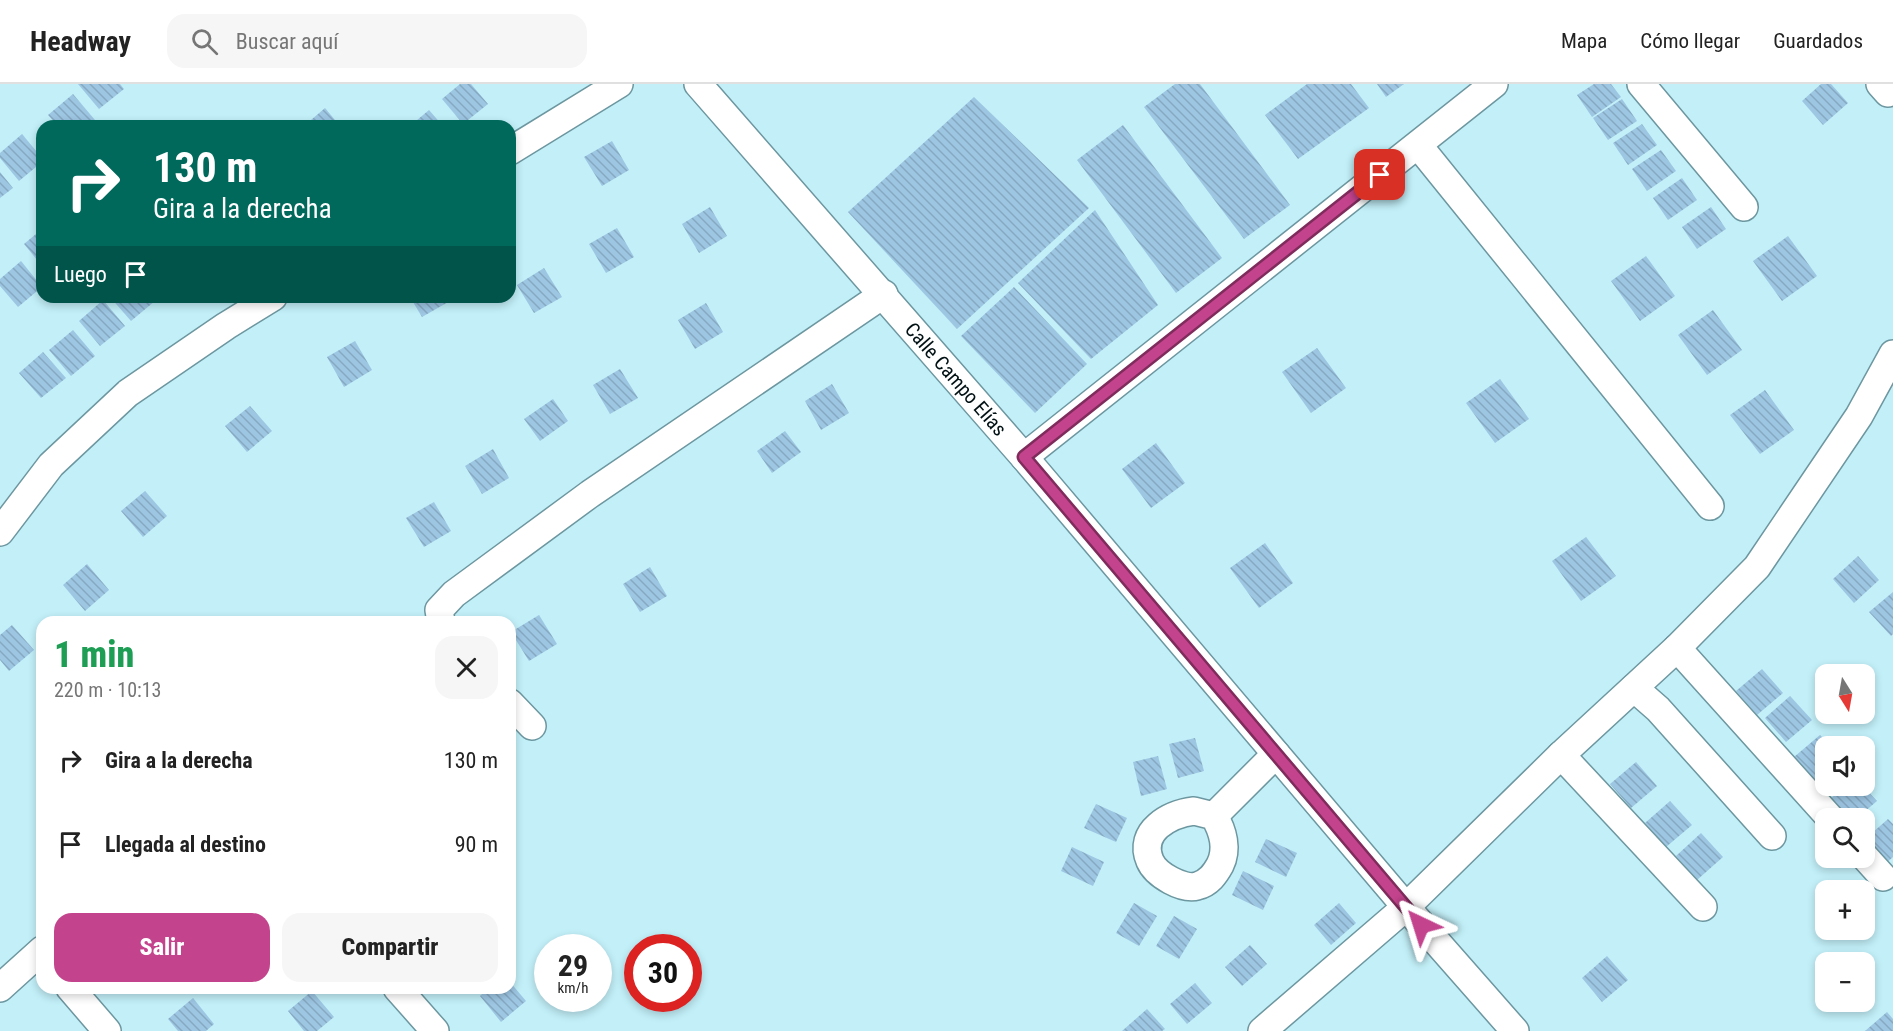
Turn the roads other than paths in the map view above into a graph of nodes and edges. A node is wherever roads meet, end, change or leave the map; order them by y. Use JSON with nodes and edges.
{"nodes":[{"id":1,"x":619,"y":84,"type":"edge"},
{"id":2,"x":699,"y":84,"type":"edge"},
{"id":3,"x":1494,"y":84,"type":"edge"},
{"id":4,"x":1641,"y":84,"type":"edge"},
{"id":5,"x":1418,"y":145,"type":"junction"},
{"id":6,"x":516,"y":147,"type":"edge"},
{"id":7,"x":1744,"y":207,"type":"dead end"},
{"id":8,"x":884,"y":294,"type":"junction"},
{"id":9,"x":263,"y":303,"type":"edge"},
{"id":10,"x":1893,"y":354,"type":"edge"},
{"id":11,"x":1024,"y":457,"type":"junction"},
{"id":12,"x":1710,"y":506,"type":"dead end"},
{"id":13,"x":0,"y":532,"type":"edge"},
{"id":14,"x":440,"y":616,"type":"edge"},
{"id":15,"x":1677,"y":648,"type":"junction"},
{"id":16,"x":1634,"y":688,"type":"junction"},
{"id":17,"x":516,"y":709,"type":"edge"},
{"id":18,"x":532,"y":726,"type":"dead end"},
{"id":19,"x":1276,"y":754,"type":"junction"},
{"id":20,"x":1561,"y":755,"type":"junction"},
{"id":21,"x":1821,"y":808,"type":"edge"},
{"id":22,"x":1214,"y":816,"type":"dead end"},
{"id":23,"x":1772,"y":836,"type":"dead end"},
{"id":24,"x":1875,"y":868,"type":"edge"},
{"id":25,"x":1883,"y":877,"type":"dead end"},
{"id":26,"x":1406,"y":907,"type":"junction"},
{"id":27,"x":1703,"y":907,"type":"dead end"},
{"id":28,"x":36,"y":957,"type":"edge"},
{"id":29,"x":0,"y":988,"type":"edge"},
{"id":30,"x":75,"y":994,"type":"edge"},
{"id":31,"x":402,"y":994,"type":"edge"},
{"id":32,"x":107,"y":1031,"type":"edge"},
{"id":33,"x":435,"y":1031,"type":"edge"},
{"id":34,"x":1262,"y":1031,"type":"edge"},
{"id":35,"x":1515,"y":1031,"type":"edge"}],
"edges":[{"from":1,"to":6,"type":"street"},
{"from":2,"to":8,"type":"street","name":"Calle Campo Elías"},
{"from":3,"to":5,"type":"street"},
{"from":4,"to":7,"type":"street"},
{"from":5,"to":11,"type":"street"},
{"from":5,"to":12,"type":"street"},
{"from":8,"to":11,"type":"street","name":"Calle Campo Elías"},
{"from":8,"to":14,"type":"street"},
{"from":9,"to":13,"type":"street"},
{"from":10,"to":15,"type":"street"},
{"from":11,"to":19,"type":"street","name":"Calle Campo Elías"},
{"from":15,"to":16,"type":"street"},
{"from":15,"to":21,"type":"street"},
{"from":16,"to":20,"type":"street"},
{"from":16,"to":23,"type":"street"},
{"from":17,"to":18,"type":"street"},
{"from":19,"to":22,"type":"street"},
{"from":19,"to":26,"type":"street","name":"Calle Campo Elías"},
{"from":20,"to":26,"type":"street"},
{"from":20,"to":27,"type":"street"},
{"from":24,"to":25,"type":"street"},
{"from":26,"to":34,"type":"street"},
{"from":26,"to":35,"type":"street","name":"Calle Campo Elías"},
{"from":28,"to":29,"type":"street"},
{"from":30,"to":32,"type":"street"},
{"from":31,"to":33,"type":"street"}]}
